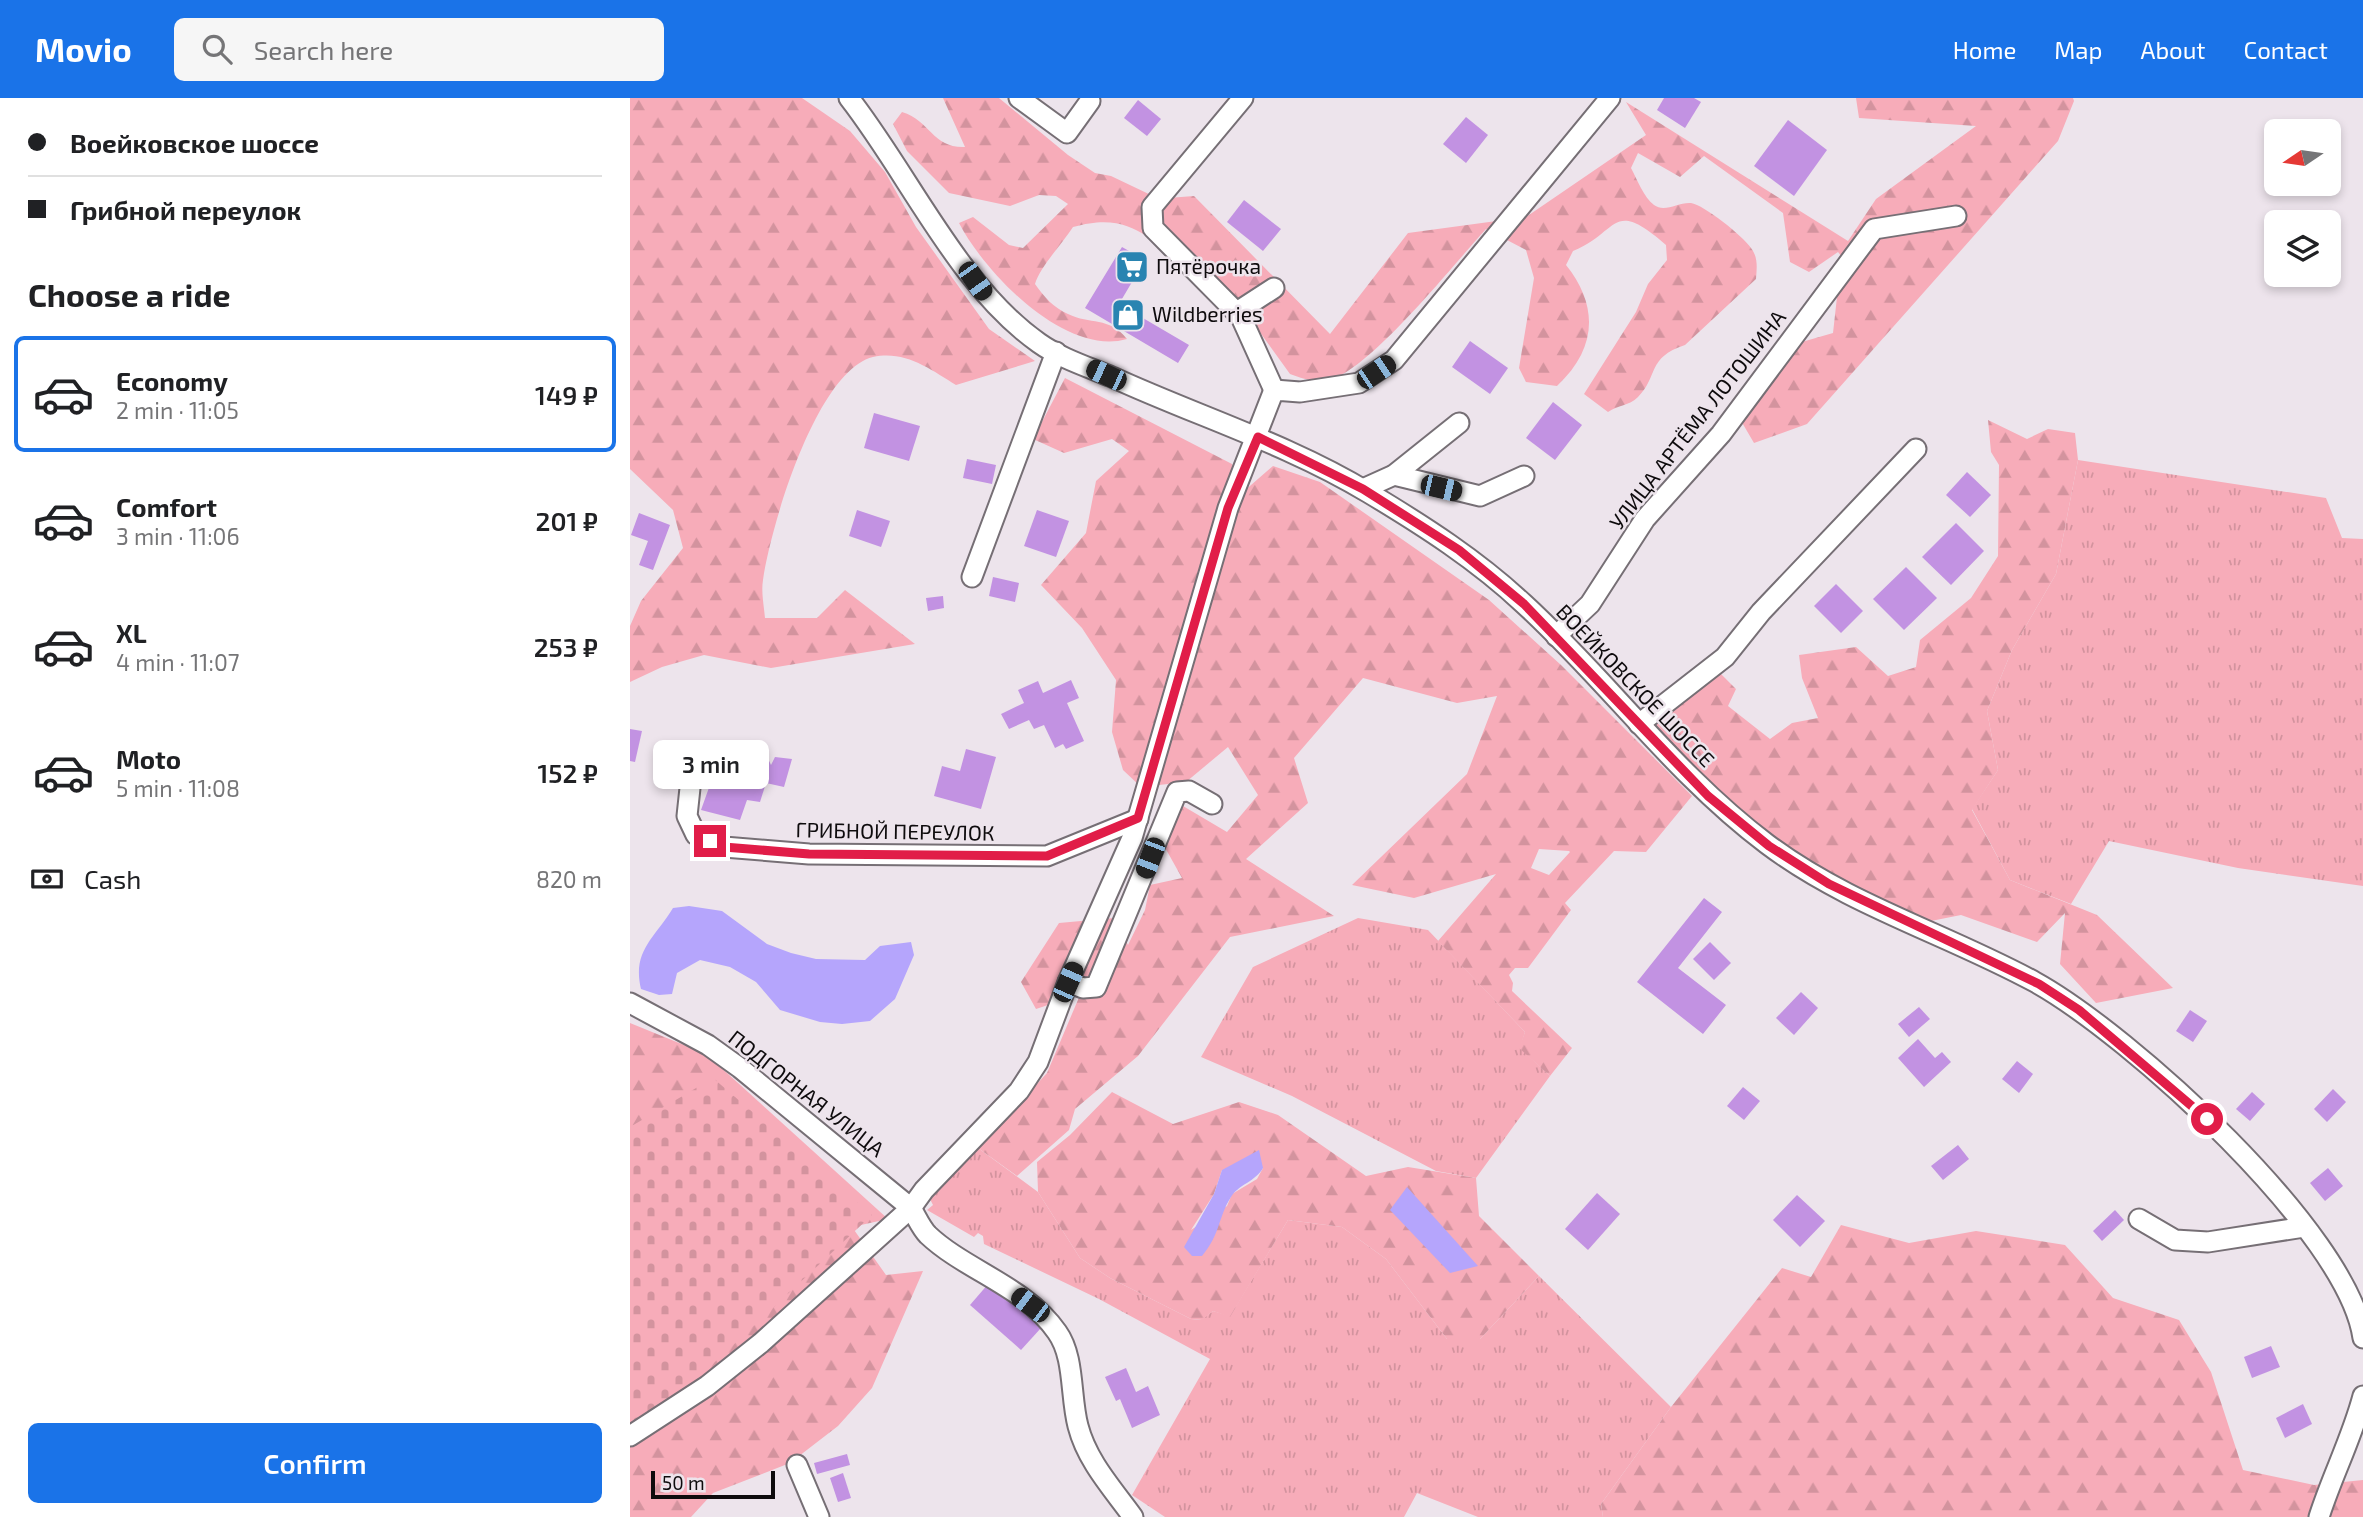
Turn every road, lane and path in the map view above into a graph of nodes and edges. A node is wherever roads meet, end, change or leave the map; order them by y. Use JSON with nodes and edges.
{"nodes":[{"id":1,"x":849,"y":98,"type":"edge"},
{"id":2,"x":1019,"y":98,"type":"edge"},
{"id":3,"x":1243,"y":98,"type":"edge"},
{"id":4,"x":1610,"y":98,"type":"edge"},
{"id":5,"x":1090,"y":102,"type":"dead end"},
{"id":6,"x":1956,"y":216,"type":"dead end"},
{"id":7,"x":1274,"y":288,"type":"dead end"},
{"id":8,"x":1237,"y":312,"type":"junction"},
{"id":9,"x":1056,"y":352,"type":"junction"},
{"id":10,"x":1274,"y":390,"type":"junction"},
{"id":11,"x":1459,"y":423,"type":"dead end"},
{"id":12,"x":1258,"y":437,"type":"junction"},
{"id":13,"x":1916,"y":449,"type":"dead end"},
{"id":14,"x":1394,"y":475,"type":"junction"},
{"id":15,"x":1524,"y":476,"type":"dead end"},
{"id":16,"x":1363,"y":489,"type":"junction"},
{"id":17,"x":972,"y":577,"type":"dead end"},
{"id":18,"x":1556,"y":636,"type":"junction"},
{"id":19,"x":1639,"y":724,"type":"junction"},
{"id":20,"x":690,"y":788,"type":"dead end"},
{"id":21,"x":1212,"y":804,"type":"dead end"},
{"id":22,"x":1138,"y":818,"type":"junction"},
{"id":23,"x":1068,"y":982,"type":"junction"},
{"id":24,"x":630,"y":1003,"type":"edge"},
{"id":25,"x":911,"y":1208,"type":"junction"},
{"id":26,"x":2139,"y":1220,"type":"dead end"},
{"id":27,"x":2304,"y":1227,"type":"junction"},
{"id":28,"x":2363,"y":1338,"type":"edge"},
{"id":29,"x":2363,"y":1396,"type":"edge"},
{"id":30,"x":630,"y":1436,"type":"edge"},
{"id":31,"x":797,"y":1465,"type":"dead end"},
{"id":32,"x":819,"y":1517,"type":"edge"},
{"id":33,"x":1133,"y":1517,"type":"edge"},
{"id":34,"x":2319,"y":1517,"type":"edge"}],
"edges":[{"from":1,"to":9,"type":"street","name":"ВОЕЙКОВСКОЕ ШОССЕ"},
{"from":2,"to":5,"type":"street"},
{"from":3,"to":8,"type":"street"},
{"from":4,"to":10,"type":"street"},
{"from":6,"to":18,"type":"street","name":"УЛИЦА АРТЁМА ЛОТОШИНА"},
{"from":7,"to":8,"type":"street"},
{"from":8,"to":10,"type":"street"},
{"from":9,"to":12,"type":"street","name":"ВОЕЙКОВСКОЕ ШОССЕ"},
{"from":9,"to":17,"type":"street"},
{"from":10,"to":12,"type":"street"},
{"from":11,"to":14,"type":"street"},
{"from":12,"to":16,"type":"street","name":"ВОЕЙКОВСКОЕ ШОССЕ"},
{"from":12,"to":22,"type":"street"},
{"from":13,"to":19,"type":"street"},
{"from":14,"to":15,"type":"street"},
{"from":14,"to":16,"type":"street"},
{"from":16,"to":18,"type":"street","name":"ВОЕЙКОВСКОЕ ШОССЕ"},
{"from":18,"to":19,"type":"street","name":"ВОЕЙКОВСКОЕ ШОССЕ"},
{"from":19,"to":27,"type":"street","name":"ВОЕЙКОВСКОЕ ШОССЕ"},
{"from":20,"to":22,"type":"street","name":"ГРИБНОЙ ПЕРЕУЛОК"},
{"from":21,"to":23,"type":"street"},
{"from":22,"to":23,"type":"street"},
{"from":23,"to":25,"type":"street"},
{"from":24,"to":25,"type":"street","name":"ПОДГОРНАЯ УЛИЦА"},
{"from":25,"to":30,"type":"street"},
{"from":25,"to":33,"type":"street","name":"ПОДГОРНАЯ УЛИЦА"},
{"from":26,"to":27,"type":"street"},
{"from":27,"to":28,"type":"street","name":"ВОЕЙКОВСКОЕ ШОССЕ"},
{"from":29,"to":34,"type":"street"},
{"from":31,"to":32,"type":"street"}]}
